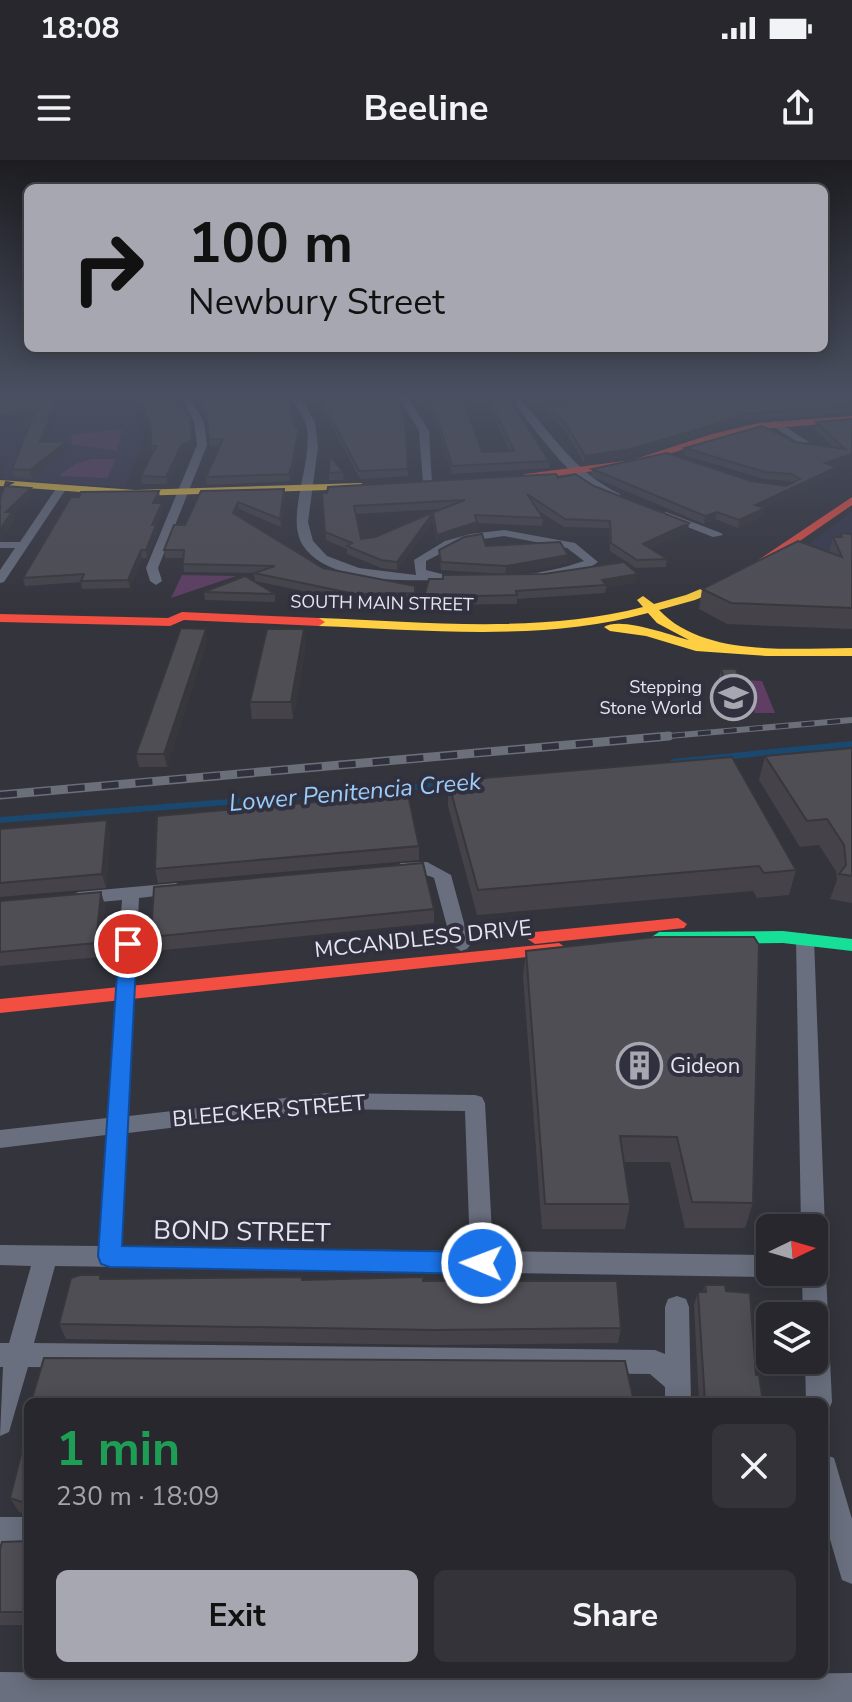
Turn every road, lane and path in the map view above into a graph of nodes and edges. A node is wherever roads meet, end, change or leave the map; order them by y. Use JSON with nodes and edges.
{"nodes":[{"id":1,"x":193,"y":469,"type":"edge"},
{"id":2,"x":311,"y":469,"type":"edge"},
{"id":3,"x":426,"y":469,"type":"edge"},
{"id":4,"x":571,"y":469,"type":"edge"},
{"id":5,"x":594,"y":469,"type":"edge"},
{"id":6,"x":574,"y":473,"type":"junction"},
{"id":7,"x":510,"y":478,"type":"edge"},
{"id":8,"x":427,"y":482,"type":"edge"},
{"id":9,"x":0,"y":483,"type":"edge"},
{"id":10,"x":383,"y":485,"type":"edge"},
{"id":11,"x":61,"y":489,"type":"junction"},
{"id":12,"x":307,"y":489,"type":"junction"},
{"id":13,"x":183,"y":492,"type":"junction"},
{"id":14,"x":849,"y":493,"type":"edge"},
{"id":15,"x":628,"y":500,"type":"edge"},
{"id":16,"x":658,"y":512,"type":"edge"},
{"id":17,"x":717,"y":535,"type":"dead end"},
{"id":18,"x":0,"y":545,"type":"edge"},
{"id":19,"x":23,"y":545,"type":"junction"},
{"id":20,"x":417,"y":565,"type":"junction"},
{"id":21,"x":394,"y":575,"type":"junction"},
{"id":22,"x":433,"y":578,"type":"junction"},
{"id":23,"x":0,"y":579,"type":"edge"},
{"id":24,"x":156,"y":581,"type":"dead end"},
{"id":25,"x":0,"y":606,"type":"edge"},
{"id":26,"x":650,"y":606,"type":"junction"},
{"id":27,"x":182,"y":616,"type":"junction"},
{"id":28,"x":0,"y":618,"type":"edge"},
{"id":29,"x":573,"y":619,"type":"junction"},
{"id":30,"x":852,"y":643,"type":"edge"},
{"id":31,"x":739,"y":648,"type":"junction"},
{"id":32,"x":852,"y":652,"type":"edge"},
{"id":33,"x":388,"y":869,"type":"edge"},
{"id":34,"x":192,"y":887,"type":"edge"},
{"id":35,"x":131,"y":893,"type":"junction"},
{"id":36,"x":58,"y":900,"type":"edge"},
{"id":37,"x":852,"y":930,"type":"edge"},
{"id":38,"x":805,"y":939,"type":"junction"},
{"id":39,"x":461,"y":945,"type":"junction"},
{"id":40,"x":852,"y":945,"type":"edge"},
{"id":41,"x":126,"y":986,"type":"junction"},
{"id":42,"x":0,"y":993,"type":"edge"},
{"id":43,"x":0,"y":1006,"type":"edge"},
{"id":44,"x":117,"y":1126,"type":"junction"},
{"id":45,"x":0,"y":1139,"type":"edge"},
{"id":46,"x":813,"y":1214,"type":"edge"},
{"id":47,"x":0,"y":1255,"type":"edge"},
{"id":48,"x":46,"y":1255,"type":"junction"},
{"id":49,"x":110,"y":1256,"type":"junction"},
{"id":50,"x":482,"y":1263,"type":"junction"},
{"id":51,"x":756,"y":1266,"type":"edge"},
{"id":52,"x":813,"y":1286,"type":"edge"},
{"id":53,"x":677,"y":1307,"type":"dead end"},
{"id":54,"x":10,"y":1355,"type":"edge"},
{"id":55,"x":677,"y":1390,"type":"edge"},
{"id":56,"x":819,"y":1398,"type":"edge"},
{"id":57,"x":0,"y":1423,"type":"edge"},
{"id":58,"x":828,"y":1483,"type":"edge"},
{"id":59,"x":0,"y":1531,"type":"edge"},
{"id":60,"x":24,"y":1531,"type":"edge"},
{"id":61,"x":852,"y":1570,"type":"edge"},
{"id":62,"x":851,"y":1686,"type":"edge"},
{"id":63,"x":0,"y":1687,"type":"edge"},
{"id":64,"x":498,"y":1698,"type":"edge"}],
"edges":[{"from":1,"to":13,"type":"street"},
{"from":2,"to":12,"type":"street"},
{"from":3,"to":8,"type":"street"},
{"from":4,"to":6,"type":"street"},
{"from":5,"to":6,"type":"main road"},
{"from":6,"to":7,"type":"main road"},
{"from":6,"to":15,"type":"street"},
{"from":9,"to":11,"type":"main road"},
{"from":10,"to":12,"type":"main road"},
{"from":11,"to":13,"type":"main road"},
{"from":11,"to":19,"type":"street"},
{"from":12,"to":13,"type":"main road"},
{"from":12,"to":21,"type":"street"},
{"from":13,"to":24,"type":"street"},
{"from":14,"to":26,"type":"main road","name":"SOUTH MAIN STREET"},
{"from":16,"to":17,"type":"street"},
{"from":18,"to":19,"type":"street"},
{"from":19,"to":23,"type":"street"},
{"from":20,"to":21,"type":"street"},
{"from":20,"to":22,"type":"street"},
{"from":20,"to":22,"type":"street"},
{"from":21,"to":22,"type":"street"},
{"from":25,"to":27,"type":"main road","name":"SOUTH MAIN STREET"},
{"from":26,"to":29,"type":"main road","name":"SOUTH MAIN STREET"},
{"from":26,"to":30,"type":"main road"},
{"from":26,"to":31,"type":"main road"},
{"from":27,"to":28,"type":"main road","name":"SOUTH MAIN STREET"},
{"from":27,"to":29,"type":"main road","name":"SOUTH MAIN STREET"},
{"from":29,"to":31,"type":"main road"},
{"from":31,"to":32,"type":"main road"},
{"from":33,"to":39,"type":"street"},
{"from":34,"to":35,"type":"street"},
{"from":35,"to":36,"type":"street"},
{"from":35,"to":41,"type":"street"},
{"from":37,"to":39,"type":"main road","name":"MCCANDLESS DRIVE"},
{"from":38,"to":40,"type":"main road","name":"MCCANDLESS DRIVE"},
{"from":38,"to":41,"type":"main road","name":"MCCANDLESS DRIVE"},
{"from":38,"to":46,"type":"street"},
{"from":39,"to":41,"type":"main road","name":"MCCANDLESS DRIVE"},
{"from":41,"to":42,"type":"main road","name":"MCCANDLESS DRIVE"},
{"from":41,"to":43,"type":"main road","name":"MCCANDLESS DRIVE"},
{"from":41,"to":44,"type":"street"},
{"from":44,"to":45,"type":"street","name":"BLEECKER STREET"},
{"from":44,"to":49,"type":"street"},
{"from":44,"to":50,"type":"street","name":"BLEECKER STREET"},
{"from":47,"to":48,"type":"street","name":"BOND STREET"},
{"from":48,"to":49,"type":"street","name":"BOND STREET"},
{"from":48,"to":54,"type":"street"},
{"from":49,"to":50,"type":"street","name":"BOND STREET"},
{"from":50,"to":51,"type":"street","name":"BOND STREET"},
{"from":52,"to":56,"type":"street"},
{"from":53,"to":55,"type":"street"},
{"from":54,"to":55,"type":"street"},
{"from":54,"to":57,"type":"street"},
{"from":58,"to":61,"type":"street"},
{"from":59,"to":60,"type":"street"},
{"from":62,"to":64,"type":"street"},
{"from":63,"to":64,"type":"street"}]}
